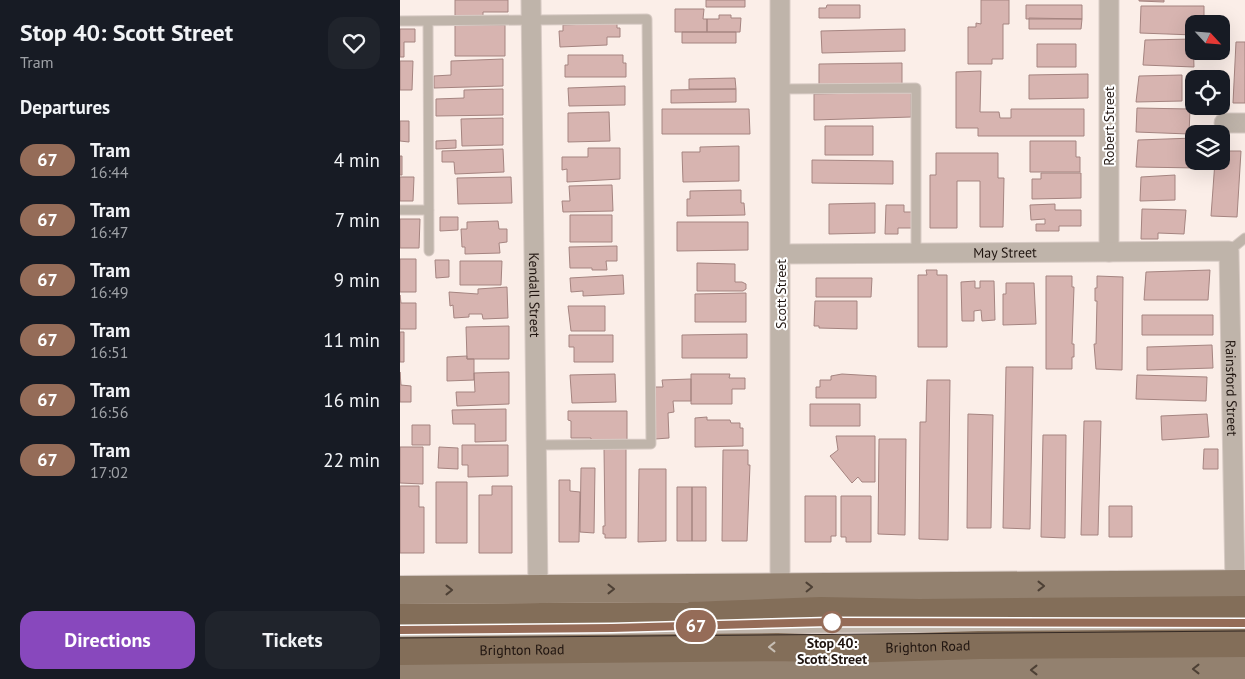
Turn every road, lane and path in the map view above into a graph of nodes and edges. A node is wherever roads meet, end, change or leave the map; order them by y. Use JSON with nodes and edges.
{"nodes":[{"id":1,"x":530,"y":0,"type":"edge"},
{"id":2,"x":780,"y":0,"type":"edge"},
{"id":3,"x":1109,"y":0,"type":"edge"},
{"id":4,"x":531,"y":19,"type":"junction"},
{"id":5,"x":400,"y":21,"type":"edge"},
{"id":6,"x":428,"y":21,"type":"junction"},
{"id":7,"x":781,"y":89,"type":"junction"},
{"id":8,"x":1224,"y":123,"type":"dead end"},
{"id":9,"x":1245,"y":123,"type":"edge"},
{"id":10,"x":400,"y":210,"type":"edge"},
{"id":11,"x":429,"y":210,"type":"junction"},
{"id":12,"x":1245,"y":238,"type":"edge"},
{"id":13,"x":429,"y":251,"type":"dead end"},
{"id":14,"x":1229,"y":251,"type":"junction"},
{"id":15,"x":1109,"y":252,"type":"junction"},
{"id":16,"x":916,"y":253,"type":"junction"},
{"id":17,"x":781,"y":254,"type":"junction"},
{"id":18,"x":537,"y":445,"type":"junction"},
{"id":19,"x":1239,"y":447,"type":"edge"},
{"id":20,"x":1240,"y":584,"type":"edge"},
{"id":21,"x":983,"y":586,"type":"junction"},
{"id":22,"x":1144,"y":586,"type":"junction"},
{"id":23,"x":780,"y":587,"type":"junction"},
{"id":24,"x":681,"y":588,"type":"junction"},
{"id":25,"x":538,"y":589,"type":"junction"},
{"id":26,"x":400,"y":591,"type":"edge"},
{"id":27,"x":1245,"y":610,"type":"edge"},
{"id":28,"x":1038,"y":613,"type":"junction"},
{"id":29,"x":400,"y":618,"type":"edge"},
{"id":30,"x":446,"y":618,"type":"junction"},
{"id":31,"x":1245,"y":626,"type":"edge"},
{"id":32,"x":1109,"y":627,"type":"junction"},
{"id":33,"x":618,"y":632,"type":"junction"},
{"id":34,"x":400,"y":634,"type":"edge"},
{"id":35,"x":1245,"y":643,"type":"edge"},
{"id":36,"x":400,"y":651,"type":"edge"},
{"id":37,"x":1245,"y":669,"type":"edge"},
{"id":38,"x":990,"y":674,"type":"edge"},
{"id":39,"x":573,"y":675,"type":"junction"},
{"id":40,"x":400,"y":676,"type":"edge"},
{"id":41,"x":455,"y":677,"type":"edge"}],
"edges":[{"from":1,"to":4,"type":"street","name":"Kendall Street"},
{"from":2,"to":7,"type":"street","name":"Scott Street"},
{"from":3,"to":15,"type":"street","name":"Robert Street"},
{"from":4,"to":6,"type":"lane"},
{"from":4,"to":18,"type":"street","name":"Kendall Street"},
{"from":4,"to":18,"type":"lane"},
{"from":5,"to":6,"type":"lane"},
{"from":6,"to":11,"type":"lane"},
{"from":7,"to":16,"type":"lane"},
{"from":7,"to":17,"type":"street","name":"Scott Street"},
{"from":8,"to":9,"type":"street"},
{"from":10,"to":11,"type":"lane"},
{"from":11,"to":13,"type":"lane"},
{"from":12,"to":14,"type":"lane"},
{"from":14,"to":15,"type":"street","name":"May Street"},
{"from":14,"to":19,"type":"street","name":"Rainsford Street"},
{"from":15,"to":16,"type":"street","name":"May Street"},
{"from":16,"to":17,"type":"street","name":"May Street"},
{"from":17,"to":23,"type":"street","name":"Scott Street"},
{"from":18,"to":25,"type":"street","name":"Kendall Street"},
{"from":19,"to":20,"type":"street","name":"Rainsford Street"},
{"from":20,"to":22,"type":"main road"},
{"from":21,"to":22,"type":"main road","one_way":true},
{"from":23,"to":21,"type":"main road","one_way":true},
{"from":21,"to":28,"type":"main road"},
{"from":22,"to":32,"type":"main road"},
{"from":23,"to":24,"type":"main road"},
{"from":25,"to":24,"type":"main road","one_way":true},
{"from":24,"to":33,"type":"main road"},
{"from":26,"to":25,"type":"main road","one_way":true},
{"from":26,"to":30,"type":"main road"},
{"from":27,"to":32,"type":"highway","name":"Brighton Road"},
{"from":28,"to":32,"type":"highway","name":"Brighton Road"},
{"from":28,"to":33,"type":"highway","name":"Brighton Road"},
{"from":29,"to":30,"type":"highway","name":"Brighton Road"},
{"from":30,"to":33,"type":"highway","name":"Brighton Road"},
{"from":31,"to":32,"type":"lane"},
{"from":32,"to":33,"type":"highway","name":"Brighton Road"},
{"from":32,"to":35,"type":"highway","name":"Brighton Road"},
{"from":33,"to":34,"type":"lane"},
{"from":33,"to":36,"type":"highway","name":"Brighton Road"},
{"from":33,"to":39,"type":"main road"},
{"from":37,"to":38,"type":"main road","name":"Brighton Road","one_way":true},
{"from":38,"to":39,"type":"main road","name":"Brighton Road"},
{"from":39,"to":41,"type":"main road","name":"Brighton Road"},
{"from":40,"to":41,"type":"main road","name":"Brighton Road"}]}
